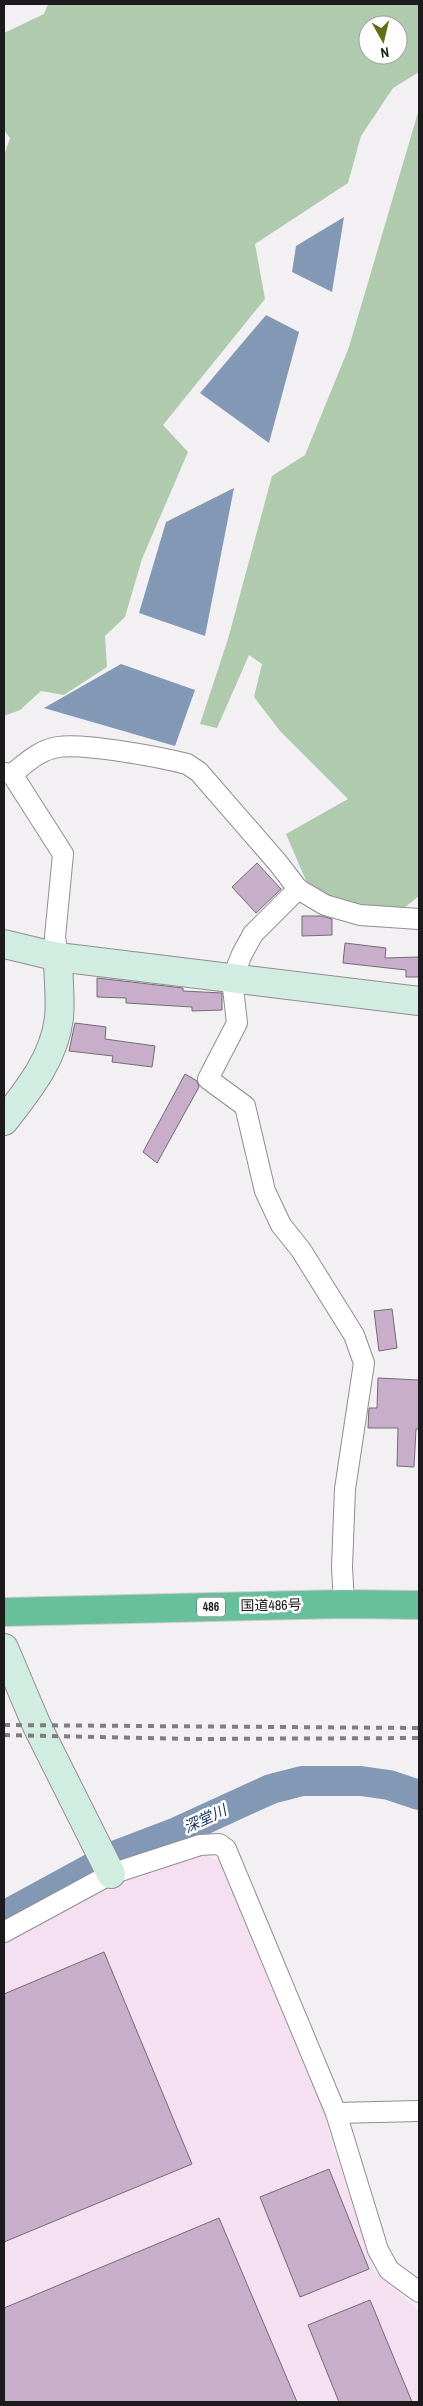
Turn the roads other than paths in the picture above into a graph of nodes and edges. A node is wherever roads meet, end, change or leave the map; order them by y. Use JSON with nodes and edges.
{"nodes":[{"id":1,"x":8,"y":773,"type":"edge"},
{"id":2,"x":298,"y":889,"type":"junction"},
{"id":3,"x":419,"y":919,"type":"edge"},
{"id":4,"x":4,"y":944,"type":"edge"},
{"id":5,"x":58,"y":956,"type":"junction"},
{"id":6,"x":232,"y":979,"type":"junction"},
{"id":7,"x":419,"y":1001,"type":"edge"},
{"id":8,"x":4,"y":1122,"type":"edge"},
{"id":9,"x":344,"y":1604,"type":"junction"},
{"id":10,"x":419,"y":1605,"type":"edge"},
{"id":11,"x":4,"y":1612,"type":"edge"},
{"id":12,"x":4,"y":1648,"type":"edge"},
{"id":13,"x":107,"y":1867,"type":"junction"},
{"id":14,"x":4,"y":1932,"type":"edge"},
{"id":15,"x":419,"y":2111,"type":"edge"},
{"id":16,"x":336,"y":2113,"type":"junction"},
{"id":17,"x":419,"y":2292,"type":"edge"}],
"edges":[{"from":1,"to":2,"type":"street"},
{"from":1,"to":5,"type":"street"},
{"from":2,"to":3,"type":"street"},
{"from":2,"to":6,"type":"street"},
{"from":4,"to":5,"type":"street"},
{"from":5,"to":6,"type":"street"},
{"from":5,"to":8,"type":"street"},
{"from":6,"to":7,"type":"street"},
{"from":6,"to":9,"type":"street"},
{"from":9,"to":10,"type":"highway","name":"国道486号","number":"486"},
{"from":9,"to":11,"type":"highway","name":"国道486号","number":"486"},
{"from":12,"to":13,"type":"street"},
{"from":13,"to":14,"type":"street"},
{"from":13,"to":16,"type":"street"},
{"from":15,"to":16,"type":"street"},
{"from":16,"to":17,"type":"street"}]}
